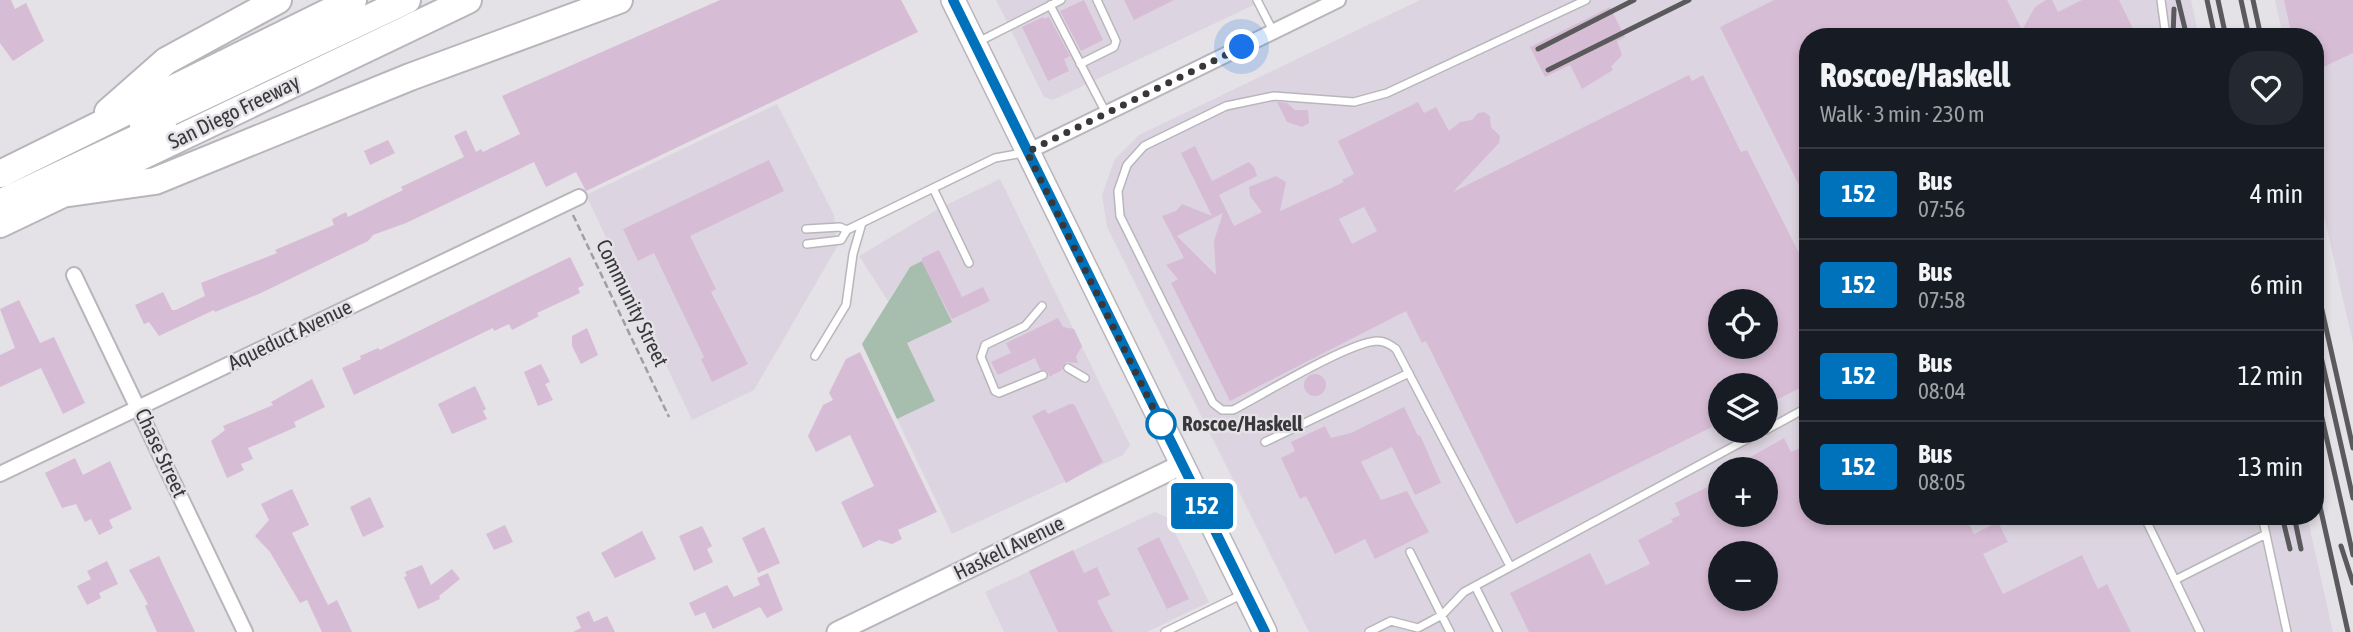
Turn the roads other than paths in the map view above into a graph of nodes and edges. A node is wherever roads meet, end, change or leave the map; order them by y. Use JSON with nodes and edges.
{"nodes":[{"id":1,"x":278,"y":0,"type":"edge"},
{"id":2,"x":353,"y":0,"type":"edge"},
{"id":3,"x":407,"y":0,"type":"edge"},
{"id":4,"x":428,"y":0,"type":"edge"},
{"id":5,"x":468,"y":0,"type":"edge"},
{"id":6,"x":619,"y":0,"type":"edge"},
{"id":7,"x":953,"y":0,"type":"edge"},
{"id":8,"x":1061,"y":0,"type":"edge"},
{"id":9,"x":1097,"y":0,"type":"edge"},
{"id":10,"x":1257,"y":0,"type":"edge"},
{"id":11,"x":1338,"y":0,"type":"edge"},
{"id":12,"x":1586,"y":0,"type":"edge"},
{"id":13,"x":2161,"y":0,"type":"edge"},
{"id":14,"x":1049,"y":5,"type":"junction"},
{"id":15,"x":2165,"y":28,"type":"edge"},
{"id":16,"x":1273,"y":32,"type":"junction"},
{"id":17,"x":974,"y":43,"type":"junction"},
{"id":18,"x":1080,"y":64,"type":"junction"},
{"id":19,"x":1106,"y":113,"type":"junction"},
{"id":20,"x":80,"y":136,"type":"junction"},
{"id":21,"x":1027,"y":152,"type":"junction"},
{"id":22,"x":0,"y":174,"type":"edge"},
{"id":23,"x":933,"y":188,"type":"junction"},
{"id":24,"x":0,"y":193,"type":"edge"},
{"id":25,"x":62,"y":194,"type":"junction"},
{"id":26,"x":573,"y":200,"type":"road end"},
{"id":27,"x":0,"y":203,"type":"edge"},
{"id":28,"x":862,"y":223,"type":"junction"},
{"id":29,"x":0,"y":224,"type":"edge"},
{"id":30,"x":806,"y":229,"type":"dead end"},
{"id":31,"x":847,"y":230,"type":"junction"},
{"id":32,"x":807,"y":244,"type":"dead end"},
{"id":33,"x":969,"y":263,"type":"dead end"},
{"id":34,"x":74,"y":275,"type":"dead end"},
{"id":35,"x":1042,"y":306,"type":"dead end"},
{"id":36,"x":815,"y":356,"type":"dead end"},
{"id":37,"x":1068,"y":368,"type":"dead end"},
{"id":38,"x":1409,"y":373,"type":"junction"},
{"id":39,"x":1043,"y":374,"type":"dead end"},
{"id":40,"x":1086,"y":378,"type":"dead end"},
{"id":41,"x":139,"y":408,"type":"junction"},
{"id":42,"x":1799,"y":412,"type":"edge"},
{"id":43,"x":1778,"y":423,"type":"edge"},
{"id":44,"x":1265,"y":442,"type":"dead end"},
{"id":45,"x":1741,"y":443,"type":"edge"},
{"id":46,"x":1181,"y":465,"type":"junction"},
{"id":47,"x":0,"y":474,"type":"edge"},
{"id":48,"x":2148,"y":525,"type":"edge"},
{"id":49,"x":2264,"y":525,"type":"edge"},
{"id":50,"x":2266,"y":534,"type":"junction"},
{"id":51,"x":1410,"y":552,"type":"dead end"},
{"id":52,"x":1510,"y":566,"type":"junction"},
{"id":53,"x":2175,"y":580,"type":"junction"},
{"id":54,"x":1475,"y":586,"type":"junction"},
{"id":55,"x":1246,"y":592,"type":"junction"},
{"id":56,"x":1442,"y":615,"type":"junction"},
{"id":57,"x":1417,"y":630,"type":"edge"},
{"id":58,"x":245,"y":632,"type":"edge"},
{"id":59,"x":837,"y":632,"type":"edge"},
{"id":60,"x":1166,"y":632,"type":"edge"},
{"id":61,"x":1265,"y":632,"type":"edge"},
{"id":62,"x":1369,"y":632,"type":"edge"},
{"id":63,"x":1450,"y":632,"type":"edge"},
{"id":64,"x":1498,"y":632,"type":"edge"},
{"id":65,"x":2200,"y":632,"type":"edge"},
{"id":66,"x":2287,"y":632,"type":"edge"}],
"edges":[{"from":1,"to":20,"type":"highway"},
{"from":2,"to":20,"type":"highway"},
{"from":3,"to":24,"type":"highway"},
{"from":4,"to":27,"type":"highway"},
{"from":5,"to":25,"type":"highway","name":"San Diego Freeway"},
{"from":6,"to":25,"type":"highway"},
{"from":7,"to":17,"type":"main road"},
{"from":8,"to":14,"type":"lane"},
{"from":9,"to":18,"type":"lane"},
{"from":10,"to":16,"type":"lane"},
{"from":11,"to":16,"type":"street"},
{"from":12,"to":38,"type":"lane"},
{"from":13,"to":15,"type":"lane"},
{"from":14,"to":17,"type":"lane"},
{"from":14,"to":18,"type":"lane"},
{"from":16,"to":19,"type":"street"},
{"from":17,"to":21,"type":"main road"},
{"from":18,"to":19,"type":"lane"},
{"from":19,"to":21,"type":"street"},
{"from":20,"to":22,"type":"highway"},
{"from":21,"to":23,"type":"lane"},
{"from":21,"to":46,"type":"main road"},
{"from":23,"to":28,"type":"lane"},
{"from":23,"to":33,"type":"lane"},
{"from":25,"to":29,"type":"highway","name":"San Diego Freeway"},
{"from":26,"to":41,"type":"street","name":"Aqueduct Avenue"},
{"from":28,"to":31,"type":"lane"},
{"from":28,"to":36,"type":"lane"},
{"from":30,"to":31,"type":"lane"},
{"from":31,"to":32,"type":"lane"},
{"from":34,"to":41,"type":"street","name":"Chase Street"},
{"from":35,"to":39,"type":"lane"},
{"from":37,"to":40,"type":"lane"},
{"from":38,"to":44,"type":"lane"},
{"from":38,"to":52,"type":"lane"},
{"from":41,"to":47,"type":"street","name":"Aqueduct Avenue"},
{"from":41,"to":58,"type":"street","name":"Chase Street"},
{"from":42,"to":43,"type":"lane"},
{"from":45,"to":52,"type":"lane"},
{"from":46,"to":55,"type":"main road"},
{"from":46,"to":59,"type":"main road","name":"Haskell Avenue"},
{"from":48,"to":53,"type":"lane"},
{"from":49,"to":50,"type":"lane"},
{"from":50,"to":53,"type":"lane"},
{"from":50,"to":66,"type":"lane"},
{"from":51,"to":56,"type":"lane"},
{"from":52,"to":54,"type":"lane"},
{"from":53,"to":65,"type":"lane"},
{"from":54,"to":56,"type":"lane"},
{"from":54,"to":64,"type":"lane"},
{"from":55,"to":60,"type":"lane"},
{"from":55,"to":61,"type":"main road"},
{"from":56,"to":57,"type":"lane"},
{"from":56,"to":63,"type":"lane"},
{"from":57,"to":62,"type":"lane"}]}
